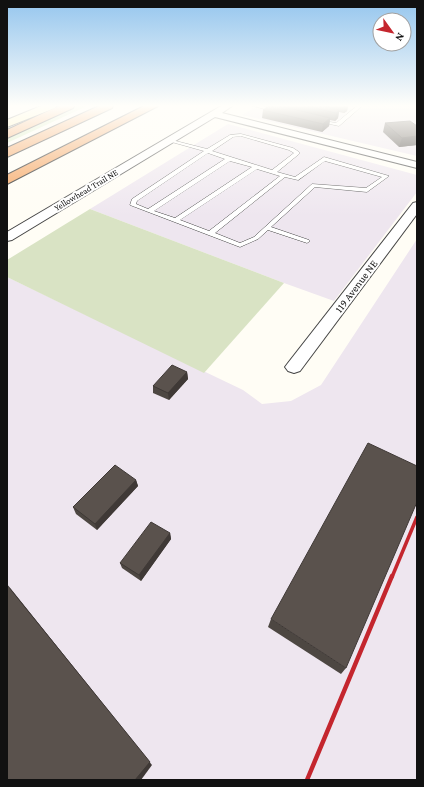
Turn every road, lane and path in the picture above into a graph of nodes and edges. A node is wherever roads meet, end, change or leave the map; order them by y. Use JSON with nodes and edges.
{"nodes":[{"id":1,"x":29,"y":143,"type":"edge"},
{"id":2,"x":80,"y":143,"type":"edge"},
{"id":3,"x":165,"y":143,"type":"edge"},
{"id":4,"x":179,"y":143,"type":"edge"},
{"id":5,"x":221,"y":143,"type":"edge"},
{"id":6,"x":267,"y":143,"type":"edge"},
{"id":7,"x":328,"y":143,"type":"edge"},
{"id":8,"x":208,"y":151,"type":"junction"},
{"id":9,"x":7,"y":153,"type":"edge"},
{"id":10,"x":229,"y":160,"type":"junction"},
{"id":11,"x":417,"y":165,"type":"edge"},
{"id":12,"x":256,"y":168,"type":"junction"},
{"id":13,"x":273,"y":172,"type":"junction"},
{"id":14,"x":283,"y":176,"type":"junction"},
{"id":15,"x":7,"y":180,"type":"edge"},
{"id":16,"x":305,"y":182,"type":"junction"},
{"id":17,"x":417,"y":206,"type":"edge"},
{"id":18,"x":149,"y":211,"type":"junction"},
{"id":19,"x":175,"y":221,"type":"junction"},
{"id":20,"x":267,"y":228,"type":"junction"},
{"id":21,"x":210,"y":234,"type":"junction"},
{"id":22,"x":7,"y":237,"type":"edge"},
{"id":23,"x":307,"y":241,"type":"dead end"},
{"id":24,"x":294,"y":367,"type":"dead end"}],
"edges":[{"from":1,"to":9,"type":"highway"},
{"from":2,"to":15,"type":"highway"},
{"from":3,"to":22,"type":"street","name":"Yellowhead Trail NE"},
{"from":4,"to":8,"type":"lane"},
{"from":5,"to":8,"type":"lane"},
{"from":6,"to":13,"type":"lane"},
{"from":7,"to":11,"type":"street"},
{"from":8,"to":10,"type":"lane"},
{"from":8,"to":18,"type":"lane"},
{"from":10,"to":12,"type":"lane"},
{"from":10,"to":18,"type":"lane"},
{"from":12,"to":13,"type":"lane"},
{"from":12,"to":19,"type":"lane"},
{"from":13,"to":14,"type":"lane"},
{"from":14,"to":16,"type":"lane"},
{"from":14,"to":21,"type":"lane"},
{"from":16,"to":16,"type":"lane"},
{"from":16,"to":20,"type":"lane"},
{"from":17,"to":24,"type":"street","name":"119 Avenue NE"},
{"from":18,"to":19,"type":"lane"},
{"from":19,"to":21,"type":"lane"},
{"from":20,"to":21,"type":"lane"},
{"from":20,"to":23,"type":"lane"}]}
